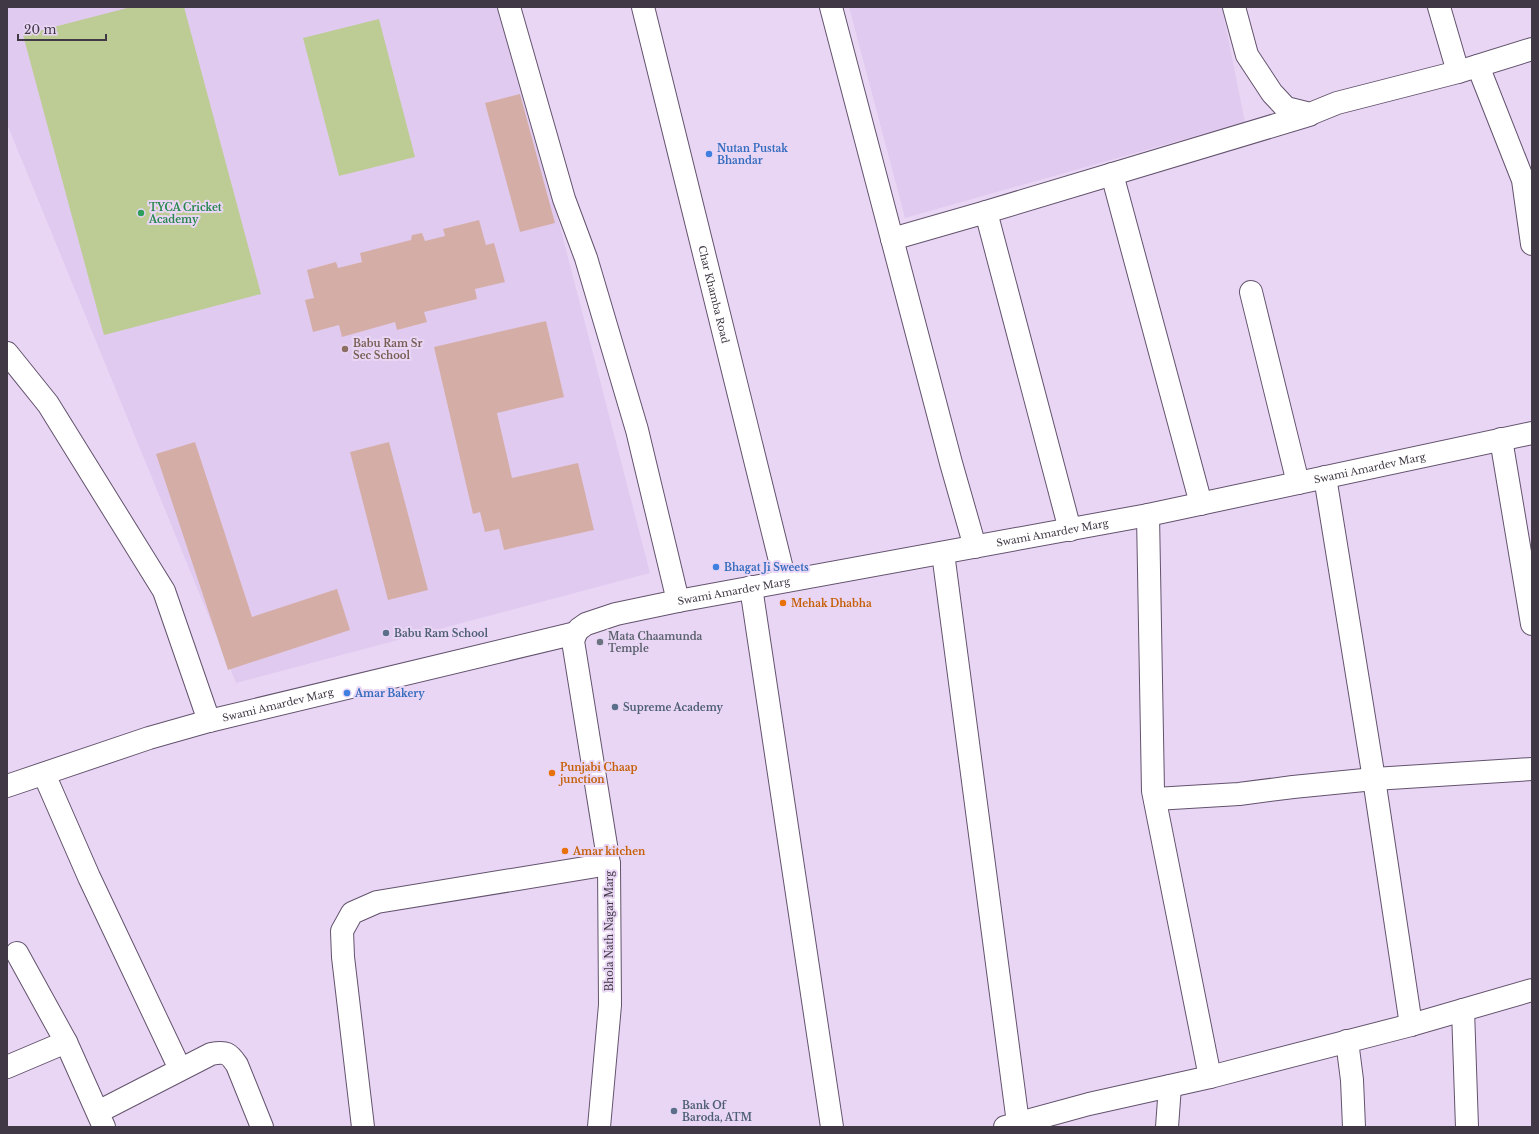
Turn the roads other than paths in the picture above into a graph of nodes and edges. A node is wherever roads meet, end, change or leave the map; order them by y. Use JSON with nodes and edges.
{"nodes":[{"id":1,"x":509,"y":7,"type":"edge"},
{"id":2,"x":643,"y":7,"type":"edge"},
{"id":3,"x":830,"y":7,"type":"edge"},
{"id":4,"x":1234,"y":7,"type":"edge"},
{"id":5,"x":1440,"y":7,"type":"edge"},
{"id":6,"x":1532,"y":49,"type":"edge"},
{"id":7,"x":1468,"y":69,"type":"junction"},
{"id":8,"x":1310,"y":114,"type":"junction"},
{"id":9,"x":1112,"y":174,"type":"junction"},
{"id":10,"x":986,"y":212,"type":"junction"},
{"id":11,"x":892,"y":239,"type":"junction"},
{"id":12,"x":1532,"y":244,"type":"edge"},
{"id":13,"x":1251,"y":292,"type":"dead end"},
{"id":14,"x":7,"y":354,"type":"edge"},
{"id":15,"x":1532,"y":433,"type":"edge"},
{"id":16,"x":1501,"y":439,"type":"junction"},
{"id":17,"x":1325,"y":477,"type":"junction"},
{"id":18,"x":1298,"y":483,"type":"junction"},
{"id":19,"x":1200,"y":504,"type":"junction"},
{"id":20,"x":1148,"y":515,"type":"junction"},
{"id":21,"x":1070,"y":530,"type":"junction"},
{"id":22,"x":976,"y":547,"type":"junction"},
{"id":23,"x":943,"y":553,"type":"junction"},
{"id":24,"x":784,"y":581,"type":"junction"},
{"id":25,"x":751,"y":587,"type":"junction"},
{"id":26,"x":678,"y":601,"type":"junction"},
{"id":27,"x":1532,"y":624,"type":"edge"},
{"id":28,"x":574,"y":637,"type":"junction"},
{"id":29,"x":209,"y":721,"type":"junction"},
{"id":30,"x":1532,"y":769,"type":"edge"},
{"id":31,"x":44,"y":774,"type":"junction"},
{"id":32,"x":1374,"y":779,"type":"junction"},
{"id":33,"x":7,"y":786,"type":"edge"},
{"id":34,"x":1155,"y":799,"type":"junction"},
{"id":35,"x":609,"y":864,"type":"junction"},
{"id":36,"x":17,"y":953,"type":"dead end"},
{"id":37,"x":1532,"y":990,"type":"edge"},
{"id":38,"x":1463,"y":1010,"type":"junction"},
{"id":39,"x":1411,"y":1025,"type":"junction"},
{"id":40,"x":1347,"y":1041,"type":"junction"},
{"id":41,"x":66,"y":1042,"type":"junction"},
{"id":42,"x":7,"y":1067,"type":"edge"},
{"id":43,"x":180,"y":1070,"type":"junction"},
{"id":44,"x":1210,"y":1077,"type":"junction"},
{"id":45,"x":1170,"y":1086,"type":"junction"},
{"id":46,"x":101,"y":1120,"type":"edge"},
{"id":47,"x":1011,"y":1125,"type":"edge"},
{"id":48,"x":262,"y":1127,"type":"edge"},
{"id":49,"x":363,"y":1127,"type":"edge"},
{"id":50,"x":599,"y":1127,"type":"edge"},
{"id":51,"x":832,"y":1127,"type":"edge"},
{"id":52,"x":1167,"y":1127,"type":"edge"},
{"id":53,"x":1354,"y":1127,"type":"edge"},
{"id":54,"x":1467,"y":1127,"type":"edge"}],
"edges":[{"from":1,"to":26,"type":"street"},
{"from":2,"to":24,"type":"street","name":"Char Khamba Road"},
{"from":3,"to":11,"type":"street"},
{"from":4,"to":8,"type":"street"},
{"from":5,"to":7,"type":"street"},
{"from":6,"to":7,"type":"street"},
{"from":7,"to":8,"type":"street"},
{"from":7,"to":12,"type":"street"},
{"from":8,"to":9,"type":"street"},
{"from":9,"to":10,"type":"street"},
{"from":9,"to":19,"type":"street"},
{"from":10,"to":11,"type":"street"},
{"from":10,"to":21,"type":"street"},
{"from":11,"to":22,"type":"street"},
{"from":13,"to":18,"type":"street"},
{"from":14,"to":29,"type":"street"},
{"from":15,"to":16,"type":"street","name":"Swami Amardev Marg"},
{"from":16,"to":17,"type":"street","name":"Swami Amardev Marg"},
{"from":16,"to":27,"type":"street"},
{"from":17,"to":18,"type":"street","name":"Swami Amardev Marg"},
{"from":17,"to":32,"type":"street"},
{"from":18,"to":19,"type":"street","name":"Swami Amardev Marg"},
{"from":19,"to":20,"type":"street","name":"Swami Amardev Marg"},
{"from":20,"to":21,"type":"street","name":"Swami Amardev Marg"},
{"from":20,"to":34,"type":"street"},
{"from":21,"to":22,"type":"street","name":"Swami Amardev Marg"},
{"from":22,"to":23,"type":"street","name":"Swami Amardev Marg"},
{"from":23,"to":24,"type":"street","name":"Swami Amardev Marg"},
{"from":23,"to":47,"type":"street"},
{"from":24,"to":25,"type":"street","name":"Swami Amardev Marg"},
{"from":25,"to":26,"type":"street","name":"Swami Amardev Marg"},
{"from":25,"to":51,"type":"street"},
{"from":26,"to":28,"type":"street","name":"Swami Amardev Marg"},
{"from":28,"to":29,"type":"street","name":"Swami Amardev Marg"},
{"from":28,"to":35,"type":"street","name":"Bhola Nath Nagar Marg"},
{"from":29,"to":31,"type":"street","name":"Swami Amardev Marg"},
{"from":30,"to":32,"type":"street"},
{"from":31,"to":33,"type":"street","name":"Swami Amardev Marg"},
{"from":31,"to":43,"type":"street"},
{"from":32,"to":34,"type":"street"},
{"from":32,"to":39,"type":"street"},
{"from":34,"to":44,"type":"street"},
{"from":35,"to":49,"type":"street"},
{"from":35,"to":50,"type":"street","name":"Bhola Nath Nagar Marg"},
{"from":36,"to":41,"type":"street"},
{"from":37,"to":38,"type":"street"},
{"from":38,"to":39,"type":"street"},
{"from":38,"to":54,"type":"street"},
{"from":39,"to":40,"type":"street"},
{"from":40,"to":44,"type":"street"},
{"from":40,"to":53,"type":"street"},
{"from":41,"to":42,"type":"street"},
{"from":41,"to":46,"type":"street"},
{"from":43,"to":46,"type":"street"},
{"from":43,"to":48,"type":"street"},
{"from":44,"to":45,"type":"street"},
{"from":45,"to":47,"type":"street"},
{"from":45,"to":52,"type":"street"}]}
